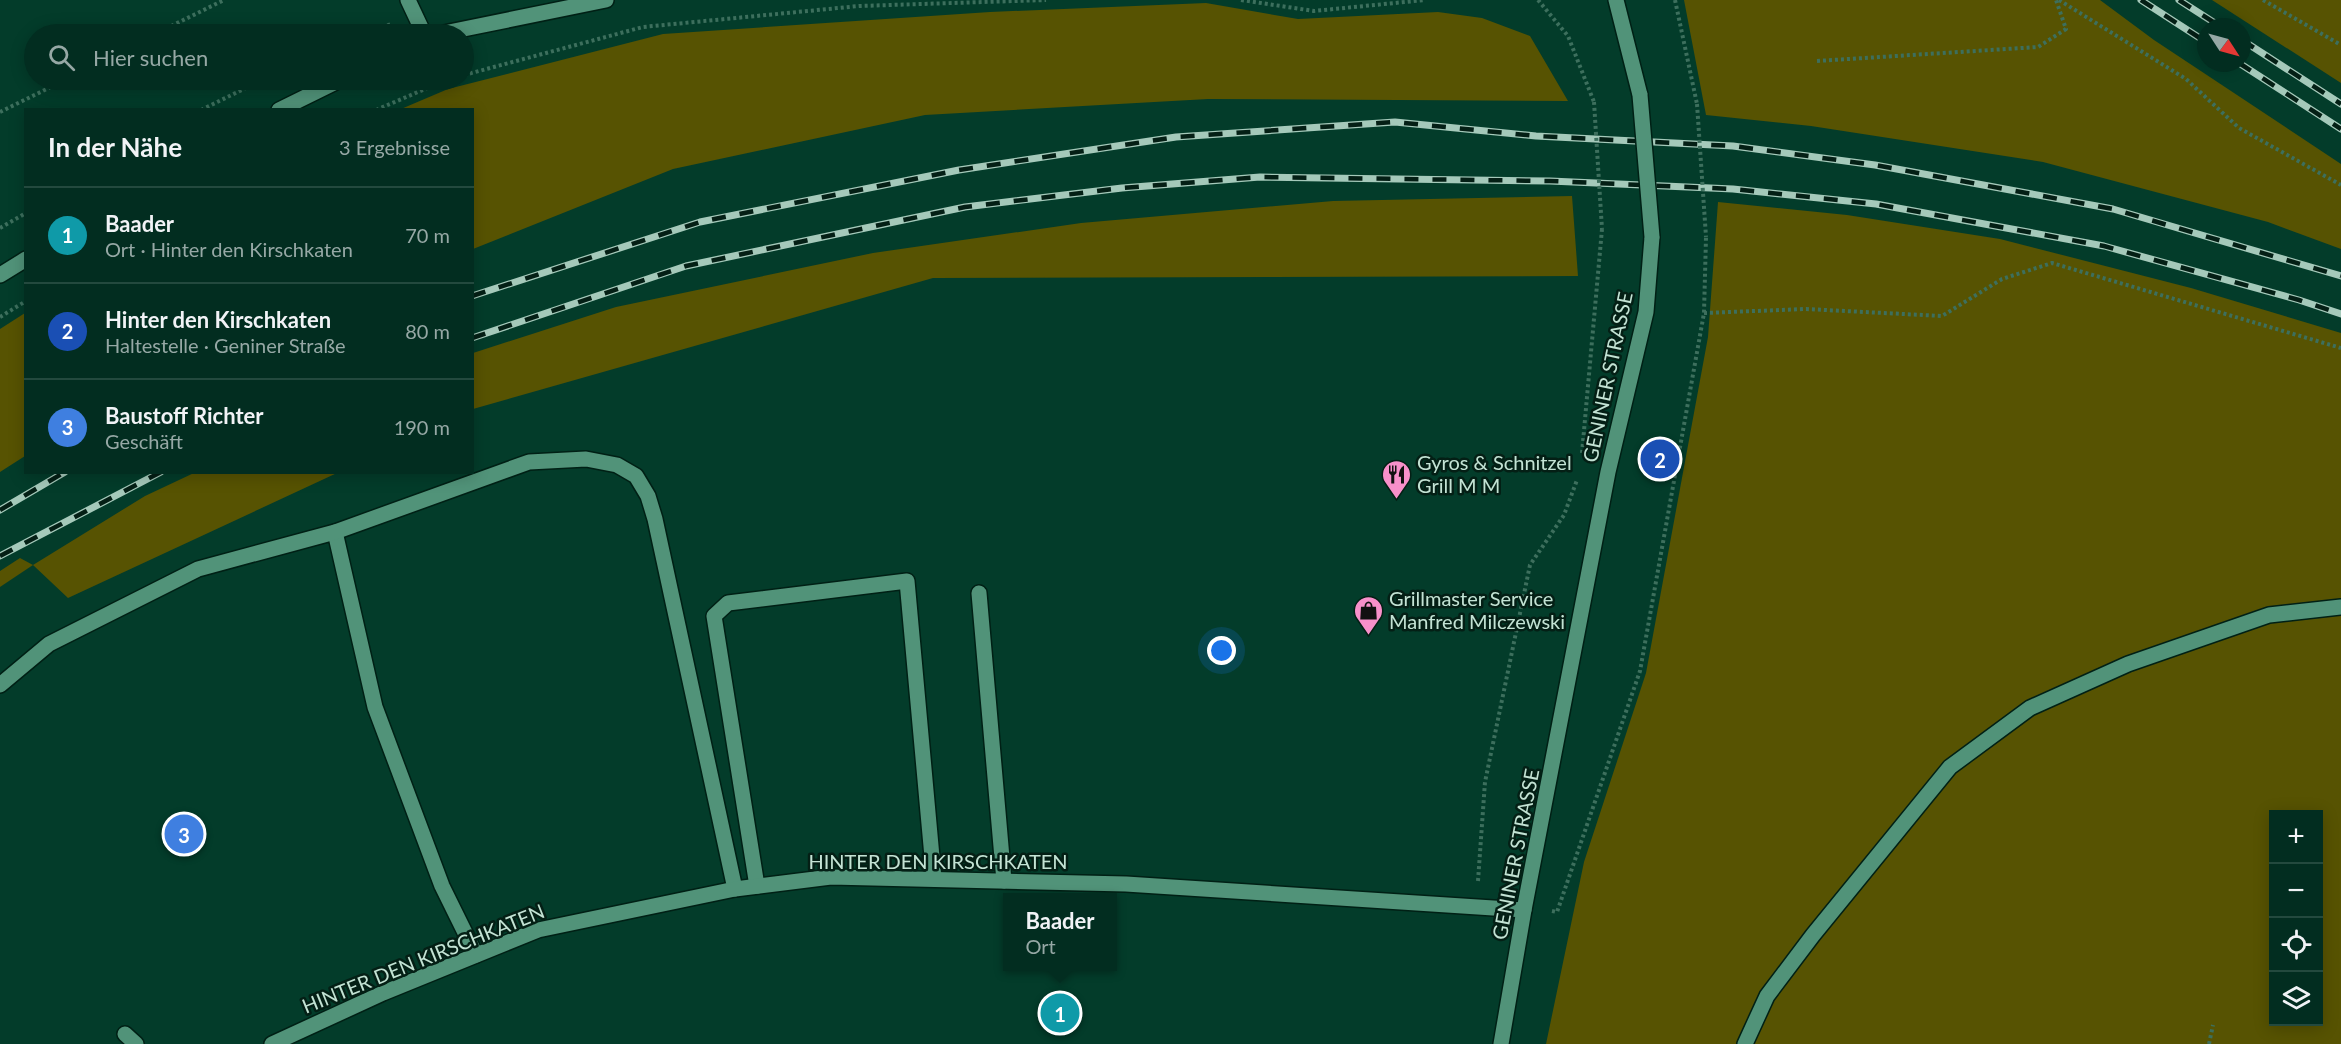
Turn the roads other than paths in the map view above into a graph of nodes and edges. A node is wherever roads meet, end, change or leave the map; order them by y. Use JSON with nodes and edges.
{"nodes":[{"id":1,"x":408,"y":0,"type":"edge"},
{"id":2,"x":606,"y":0,"type":"edge"},
{"id":3,"x":1616,"y":0,"type":"edge"},
{"id":4,"x":419,"y":24,"type":"edge"},
{"id":5,"x":474,"y":27,"type":"edge"},
{"id":6,"x":320,"y":90,"type":"edge"},
{"id":7,"x":283,"y":108,"type":"edge"},
{"id":8,"x":24,"y":260,"type":"edge"},
{"id":9,"x":0,"y":275,"type":"edge"},
{"id":10,"x":335,"y":532,"type":"junction"},
{"id":11,"x":979,"y":593,"type":"dead end"},
{"id":12,"x":2341,"y":607,"type":"edge"},
{"id":13,"x":0,"y":685,"type":"edge"},
{"id":14,"x":934,"y":879,"type":"junction"},
{"id":15,"x":1004,"y":881,"type":"junction"},
{"id":16,"x":757,"y":886,"type":"junction"},
{"id":17,"x":735,"y":889,"type":"junction"},
{"id":18,"x":1524,"y":910,"type":"junction"},
{"id":19,"x":476,"y":956,"type":"junction"},
{"id":20,"x":272,"y":1044,"type":"edge"},
{"id":21,"x":1501,"y":1044,"type":"edge"},
{"id":22,"x":1745,"y":1044,"type":"edge"}],
"edges":[{"from":1,"to":4,"type":"street"},
{"from":2,"to":5,"type":"street"},
{"from":3,"to":18,"type":"street","name":"GENINER STRASSE","bridge":true},
{"from":6,"to":7,"type":"street"},
{"from":8,"to":9,"type":"street"},
{"from":10,"to":13,"type":"street"},
{"from":10,"to":17,"type":"street"},
{"from":10,"to":19,"type":"street"},
{"from":11,"to":15,"type":"street"},
{"from":12,"to":22,"type":"street"},
{"from":14,"to":15,"type":"street","name":"HINTER DEN KIRSCHKATEN"},
{"from":14,"to":16,"type":"street","name":"HINTER DEN KIRSCHKATEN"},
{"from":14,"to":16,"type":"street"},
{"from":15,"to":18,"type":"street","name":"HINTER DEN KIRSCHKATEN"},
{"from":16,"to":17,"type":"street","name":"HINTER DEN KIRSCHKATEN"},
{"from":17,"to":19,"type":"street","name":"HINTER DEN KIRSCHKATEN"},
{"from":18,"to":21,"type":"street","name":"GENINER STRASSE"},
{"from":19,"to":20,"type":"street","name":"HINTER DEN KIRSCHKATEN"}]}
